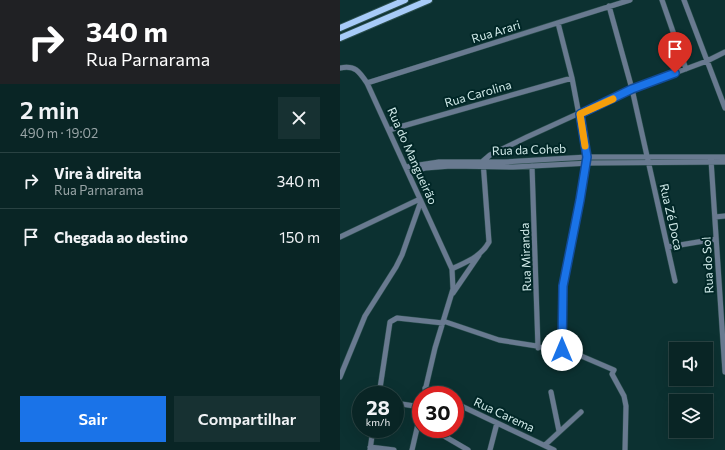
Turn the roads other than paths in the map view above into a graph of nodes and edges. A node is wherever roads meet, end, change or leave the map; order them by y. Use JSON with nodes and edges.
{"nodes":[{"id":1,"x":405,"y":0,"type":"edge"},
{"id":2,"x":429,"y":0,"type":"edge"},
{"id":3,"x":630,"y":0,"type":"edge"},
{"id":4,"x":662,"y":0,"type":"edge"},
{"id":5,"x":684,"y":0,"type":"edge"},
{"id":6,"x":608,"y":6,"type":"junction"},
{"id":7,"x":385,"y":8,"type":"junction"},
{"id":8,"x":389,"y":17,"type":"junction"},
{"id":9,"x":558,"y":23,"type":"junction"},
{"id":10,"x":340,"y":28,"type":"edge"},
{"id":11,"x":340,"y":38,"type":"edge"},
{"id":12,"x":725,"y":52,"type":"edge"},
{"id":13,"x":707,"y":61,"type":"junction"},
{"id":14,"x":340,"y":68,"type":"edge"},
{"id":15,"x":686,"y":69,"type":"junction"},
{"id":16,"x":572,"y":78,"type":"junction"},
{"id":17,"x":367,"y":83,"type":"junction"},
{"id":18,"x":632,"y":89,"type":"junction"},
{"id":19,"x":725,"y":108,"type":"edge"},
{"id":20,"x":580,"y":114,"type":"junction"},
{"id":21,"x":389,"y":130,"type":"junction"},
{"id":22,"x":587,"y":157,"type":"junction"},
{"id":23,"x":725,"y":157,"type":"edge"},
{"id":24,"x":648,"y":160,"type":"junction"},
{"id":25,"x":711,"y":160,"type":"junction"},
{"id":26,"x":725,"y":162,"type":"edge"},
{"id":27,"x":585,"y":163,"type":"junction"},
{"id":28,"x":483,"y":164,"type":"junction"},
{"id":29,"x":532,"y":166,"type":"junction"},
{"id":30,"x":406,"y":167,"type":"junction"},
{"id":31,"x":409,"y":173,"type":"junction"},
{"id":32,"x":421,"y":200,"type":"junction"},
{"id":33,"x":725,"y":216,"type":"edge"},
{"id":34,"x":715,"y":217,"type":"junction"},
{"id":35,"x":340,"y":238,"type":"edge"},
{"id":36,"x":716,"y":239,"type":"junction"},
{"id":37,"x":668,"y":247,"type":"junction"},
{"id":38,"x":479,"y":255,"type":"junction"},
{"id":39,"x":452,"y":269,"type":"junction"},
{"id":40,"x":675,"y":281,"type":"dead end"},
{"id":41,"x":451,"y":296,"type":"junction"},
{"id":42,"x":443,"y":322,"type":"junction"},
{"id":43,"x":538,"y":348,"type":"junction"},
{"id":44,"x":562,"y":350,"type":"junction"},
{"id":45,"x":725,"y":372,"type":"edge"},
{"id":46,"x":340,"y":377,"type":"edge"},
{"id":47,"x":380,"y":386,"type":"edge"},
{"id":48,"x":426,"y":386,"type":"edge"},
{"id":49,"x":551,"y":392,"type":"dead end"},
{"id":50,"x":464,"y":407,"type":"edge"},
{"id":51,"x":580,"y":412,"type":"dead end"},
{"id":52,"x":497,"y":423,"type":"junction"},
{"id":53,"x":559,"y":431,"type":"junction"},
{"id":54,"x":372,"y":438,"type":"edge"},
{"id":55,"x":415,"y":438,"type":"edge"},
{"id":56,"x":447,"y":438,"type":"edge"},
{"id":57,"x":545,"y":445,"type":"junction"},
{"id":58,"x":370,"y":448,"type":"edge"},
{"id":59,"x":394,"y":450,"type":"edge"},
{"id":60,"x":412,"y":450,"type":"edge"},
{"id":61,"x":468,"y":450,"type":"edge"},
{"id":62,"x":490,"y":450,"type":"edge"},
{"id":63,"x":554,"y":450,"type":"edge"},
{"id":64,"x":625,"y":450,"type":"edge"}],
"edges":[{"from":1,"to":7,"type":"main road"},
{"from":2,"to":8,"type":"main road"},
{"from":3,"to":6,"type":"street","name":"Rua Arari"},
{"from":4,"to":15,"type":"street"},
{"from":5,"to":13,"type":"street"},
{"from":6,"to":9,"type":"street","name":"Rua Arari"},
{"from":6,"to":18,"type":"street","name":"Rua Zé Doca"},
{"from":7,"to":8,"type":"main road"},
{"from":7,"to":10,"type":"main road"},
{"from":8,"to":11,"type":"main road"},
{"from":9,"to":16,"type":"street"},
{"from":9,"to":17,"type":"street","name":"Rua Arari"},
{"from":12,"to":13,"type":"street"},
{"from":13,"to":15,"type":"street"},
{"from":13,"to":19,"type":"street"},
{"from":14,"to":17,"type":"street","name":"Rua do Mangueirão"},
{"from":15,"to":18,"type":"street"},
{"from":16,"to":20,"type":"street"},
{"from":16,"to":21,"type":"street","name":"Rua Carolina"},
{"from":17,"to":21,"type":"street","name":"Rua do Mangueirão"},
{"from":18,"to":20,"type":"street"},
{"from":18,"to":24,"type":"street","name":"Rua Zé Doca"},
{"from":20,"to":22,"type":"street"},
{"from":20,"to":28,"type":"street"},
{"from":21,"to":30,"type":"street","name":"Rua do Mangueirão"},
{"from":22,"to":24,"type":"street","name":"Rua da Coheb"},
{"from":22,"to":27,"type":"street"},
{"from":22,"to":28,"type":"street","name":"Rua da Coheb"},
{"from":23,"to":25,"type":"street","name":"Rua da Coheb"},
{"from":24,"to":25,"type":"street","name":"Rua da Coheb"},
{"from":24,"to":27,"type":"street","name":"Rua da Coheb"},
{"from":24,"to":37,"type":"street","name":"Rua Zé Doca"},
{"from":25,"to":26,"type":"street","name":"Rua da Coheb"},
{"from":25,"to":34,"type":"street","name":"Rua do Sol"},
{"from":27,"to":29,"type":"street","name":"Rua da Coheb"},
{"from":27,"to":44,"type":"street"},
{"from":28,"to":29,"type":"street","name":"Rua da Coheb"},
{"from":28,"to":30,"type":"street","name":"Rua da Coheb"},
{"from":28,"to":31,"type":"street","name":"Rua da Coheb"},
{"from":28,"to":38,"type":"street"},
{"from":29,"to":43,"type":"street","name":"Rua Miranda"},
{"from":30,"to":31,"type":"street","name":"Rua do Mangueirão"},
{"from":31,"to":32,"type":"street","name":"Rua do Mangueirão"},
{"from":32,"to":35,"type":"street"},
{"from":32,"to":39,"type":"street","name":"Rua do Mangueirão"},
{"from":32,"to":46,"type":"street"},
{"from":33,"to":34,"type":"street"},
{"from":34,"to":36,"type":"street","name":"Rua do Sol"},
{"from":36,"to":37,"type":"street"},
{"from":36,"to":45,"type":"street","name":"Rua do Sol"},
{"from":37,"to":40,"type":"street","name":"Rua Zé Doca"},
{"from":38,"to":39,"type":"street"},
{"from":38,"to":41,"type":"street"},
{"from":39,"to":41,"type":"street","name":"Rua do Mangueirão"},
{"from":41,"to":42,"type":"street","name":"Rua do Mangueirão"},
{"from":42,"to":43,"type":"street"},
{"from":42,"to":47,"type":"street"},
{"from":42,"to":48,"type":"street","name":"Rua do Mangueirão"},
{"from":43,"to":44,"type":"street"},
{"from":44,"to":64,"type":"street"},
{"from":49,"to":53,"type":"street"},
{"from":50,"to":52,"type":"street","name":"Rua Carema"},
{"from":51,"to":53,"type":"street"},
{"from":52,"to":57,"type":"street","name":"Rua Carema"},
{"from":52,"to":62,"type":"street"},
{"from":53,"to":57,"type":"street"},
{"from":54,"to":58,"type":"street"},
{"from":55,"to":60,"type":"street"},
{"from":56,"to":61,"type":"street"},
{"from":57,"to":63,"type":"street","name":"Rua Carema"},
{"from":58,"to":59,"type":"street"}]}
